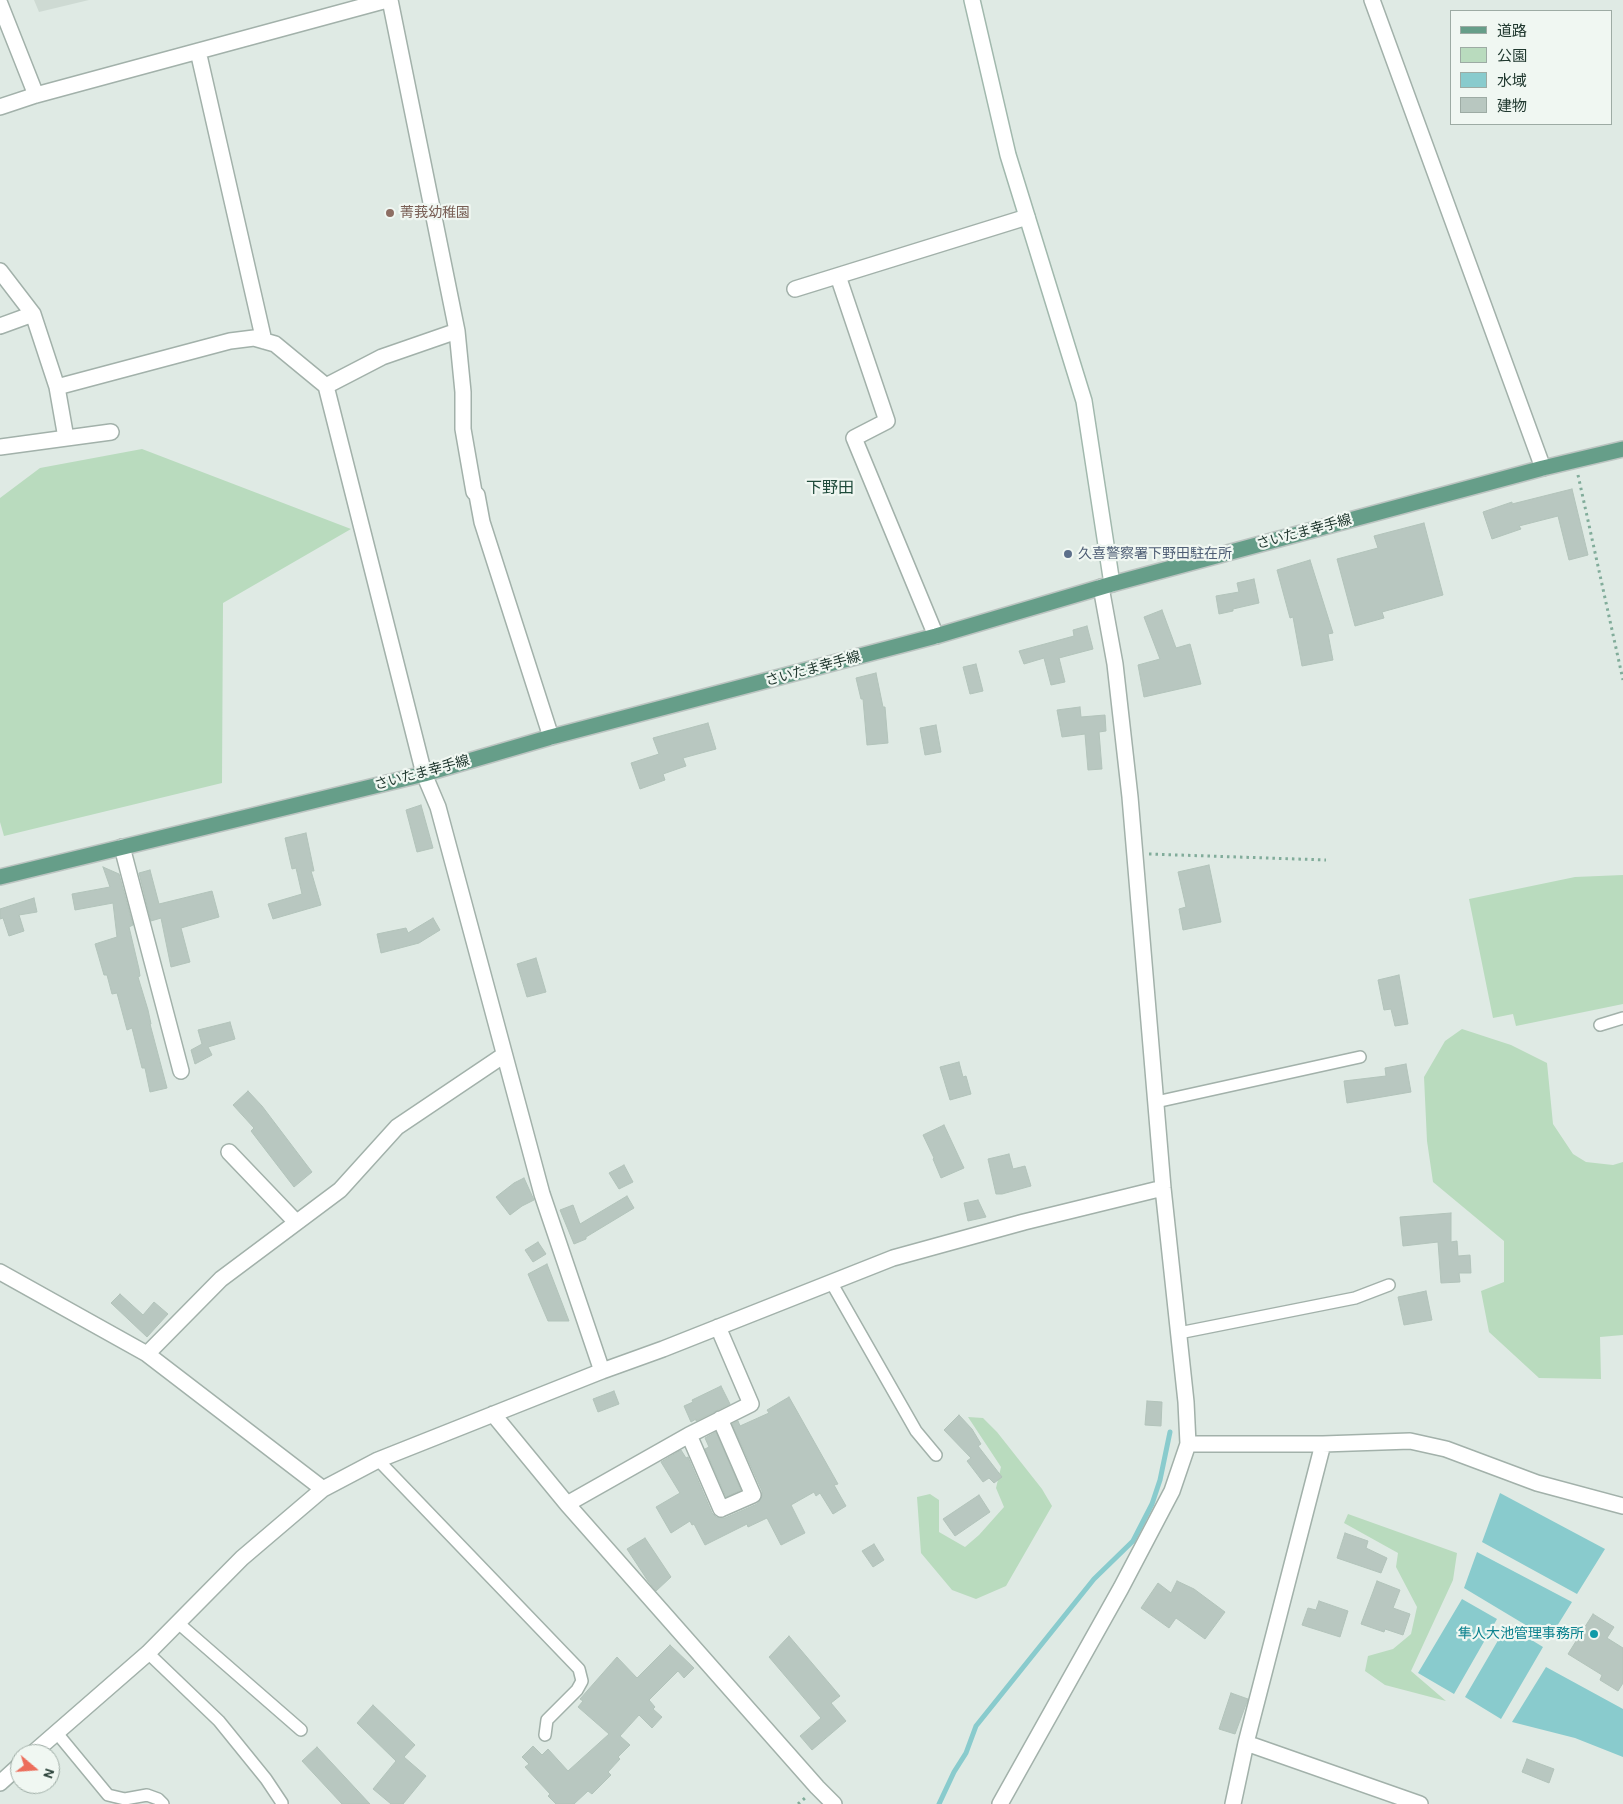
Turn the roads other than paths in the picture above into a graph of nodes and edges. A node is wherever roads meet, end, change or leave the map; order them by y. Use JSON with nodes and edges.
{"nodes":[{"id":1,"x":388,"y":0,"type":"edge"},
{"id":2,"x":972,"y":0,"type":"edge"},
{"id":3,"x":1372,"y":0,"type":"edge"},
{"id":4,"x":0,"y":4,"type":"edge"},
{"id":5,"x":198,"y":51,"type":"junction"},
{"id":6,"x":36,"y":95,"type":"junction"},
{"id":7,"x":0,"y":107,"type":"edge"},
{"id":8,"x":1027,"y":217,"type":"junction"},
{"id":9,"x":0,"y":271,"type":"edge"},
{"id":10,"x":838,"y":276,"type":"junction"},
{"id":11,"x":795,"y":289,"type":"dead end"},
{"id":12,"x":33,"y":314,"type":"junction"},
{"id":13,"x":0,"y":326,"type":"edge"},
{"id":14,"x":457,"y":331,"type":"junction"},
{"id":15,"x":264,"y":341,"type":"junction"},
{"id":16,"x":326,"y":386,"type":"junction"},
{"id":17,"x":57,"y":387,"type":"junction"},
{"id":18,"x":110,"y":432,"type":"dead end"},
{"id":19,"x":66,"y":438,"type":"junction"},
{"id":20,"x":0,"y":446,"type":"edge"},
{"id":21,"x":1623,"y":449,"type":"edge"},
{"id":22,"x":1543,"y":468,"type":"junction"},
{"id":23,"x":1107,"y":585,"type":"junction"},
{"id":24,"x":936,"y":636,"type":"junction"},
{"id":25,"x":550,"y":737,"type":"junction"},
{"id":26,"x":424,"y":774,"type":"junction"},
{"id":27,"x":122,"y":847,"type":"junction"},
{"id":28,"x":0,"y":877,"type":"edge"},
{"id":29,"x":1623,"y":1018,"type":"edge"},
{"id":30,"x":1600,"y":1025,"type":"dead end"},
{"id":31,"x":504,"y":1055,"type":"junction"},
{"id":32,"x":1360,"y":1057,"type":"dead end"},
{"id":33,"x":182,"y":1071,"type":"dead end"},
{"id":34,"x":1156,"y":1102,"type":"junction"},
{"id":35,"x":229,"y":1152,"type":"dead end"},
{"id":36,"x":1163,"y":1188,"type":"junction"},
{"id":37,"x":296,"y":1222,"type":"junction"},
{"id":38,"x":0,"y":1272,"type":"edge"},
{"id":39,"x":831,"y":1282,"type":"junction"},
{"id":40,"x":1389,"y":1285,"type":"dead end"},
{"id":41,"x":718,"y":1327,"type":"junction"},
{"id":42,"x":1179,"y":1333,"type":"junction"},
{"id":43,"x":147,"y":1354,"type":"junction"},
{"id":44,"x":602,"y":1371,"type":"junction"},
{"id":45,"x":493,"y":1414,"type":"junction"},
{"id":46,"x":720,"y":1419,"type":"junction"},
{"id":47,"x":689,"y":1435,"type":"junction"},
{"id":48,"x":1188,"y":1444,"type":"junction"},
{"id":49,"x":1323,"y":1444,"type":"junction"},
{"id":50,"x":936,"y":1455,"type":"dead end"},
{"id":51,"x":378,"y":1460,"type":"junction"},
{"id":52,"x":323,"y":1489,"type":"junction"},
{"id":53,"x":567,"y":1504,"type":"junction"},
{"id":54,"x":1623,"y":1506,"type":"edge"},
{"id":55,"x":177,"y":1622,"type":"junction"},
{"id":56,"x":148,"y":1653,"type":"junction"},
{"id":57,"x":300,"y":1730,"type":"dead end"},
{"id":58,"x":56,"y":1732,"type":"junction"},
{"id":59,"x":545,"y":1735,"type":"dead end"},
{"id":60,"x":1246,"y":1742,"type":"junction"},
{"id":61,"x":43,"y":1744,"type":"edge"},
{"id":62,"x":10,"y":1774,"type":"edge"},
{"id":63,"x":0,"y":1783,"type":"edge"},
{"id":64,"x":163,"y":1804,"type":"edge"},
{"id":65,"x":282,"y":1804,"type":"edge"},
{"id":66,"x":834,"y":1804,"type":"edge"},
{"id":67,"x":1000,"y":1804,"type":"edge"},
{"id":68,"x":1232,"y":1804,"type":"edge"},
{"id":69,"x":1420,"y":1804,"type":"edge"}],
"edges":[{"from":1,"to":5,"type":"street"},
{"from":1,"to":14,"type":"street"},
{"from":2,"to":8,"type":"street"},
{"from":3,"to":22,"type":"street"},
{"from":4,"to":6,"type":"street"},
{"from":5,"to":6,"type":"street"},
{"from":5,"to":15,"type":"street"},
{"from":6,"to":7,"type":"street"},
{"from":8,"to":10,"type":"street"},
{"from":8,"to":23,"type":"street"},
{"from":9,"to":12,"type":"street"},
{"from":10,"to":11,"type":"street"},
{"from":10,"to":24,"type":"street"},
{"from":12,"to":13,"type":"street"},
{"from":12,"to":17,"type":"street"},
{"from":14,"to":16,"type":"street"},
{"from":14,"to":25,"type":"street"},
{"from":15,"to":16,"type":"street"},
{"from":15,"to":17,"type":"street"},
{"from":16,"to":26,"type":"street"},
{"from":17,"to":19,"type":"street"},
{"from":18,"to":19,"type":"street"},
{"from":19,"to":20,"type":"street"},
{"from":21,"to":22,"type":"main road","name":"さいたま幸手線"},
{"from":22,"to":23,"type":"main road","name":"さいたま幸手線"},
{"from":23,"to":24,"type":"main road","name":"さいたま幸手線"},
{"from":23,"to":34,"type":"street"},
{"from":24,"to":25,"type":"main road","name":"さいたま幸手線"},
{"from":25,"to":26,"type":"main road","name":"さいたま幸手線"},
{"from":26,"to":27,"type":"main road","name":"さいたま幸手線"},
{"from":26,"to":31,"type":"street"},
{"from":27,"to":28,"type":"main road","name":"さいたま幸手線"},
{"from":27,"to":33,"type":"street"},
{"from":29,"to":30,"type":"lane"},
{"from":31,"to":37,"type":"street"},
{"from":31,"to":44,"type":"street"},
{"from":32,"to":34,"type":"lane"},
{"from":34,"to":36,"type":"street"},
{"from":35,"to":37,"type":"street"},
{"from":36,"to":39,"type":"street"},
{"from":36,"to":42,"type":"street"},
{"from":37,"to":43,"type":"street"},
{"from":38,"to":43,"type":"street"},
{"from":39,"to":41,"type":"street"},
{"from":39,"to":50,"type":"lane"},
{"from":40,"to":42,"type":"lane"},
{"from":41,"to":44,"type":"street"},
{"from":41,"to":46,"type":"street"},
{"from":42,"to":48,"type":"street"},
{"from":43,"to":52,"type":"street"},
{"from":44,"to":45,"type":"street"},
{"from":45,"to":51,"type":"street"},
{"from":45,"to":53,"type":"street"},
{"from":46,"to":47,"type":"street"},
{"from":46,"to":47,"type":"street"},
{"from":47,"to":53,"type":"street"},
{"from":48,"to":49,"type":"street"},
{"from":48,"to":67,"type":"street"},
{"from":49,"to":54,"type":"street"},
{"from":49,"to":60,"type":"street"},
{"from":51,"to":52,"type":"street"},
{"from":51,"to":59,"type":"lane"},
{"from":52,"to":55,"type":"street"},
{"from":53,"to":66,"type":"street"},
{"from":55,"to":56,"type":"street"},
{"from":55,"to":57,"type":"lane"},
{"from":56,"to":58,"type":"street"},
{"from":56,"to":65,"type":"lane"},
{"from":58,"to":61,"type":"street"},
{"from":58,"to":64,"type":"lane"},
{"from":60,"to":68,"type":"street"},
{"from":60,"to":69,"type":"street"},
{"from":62,"to":63,"type":"street"}]}
